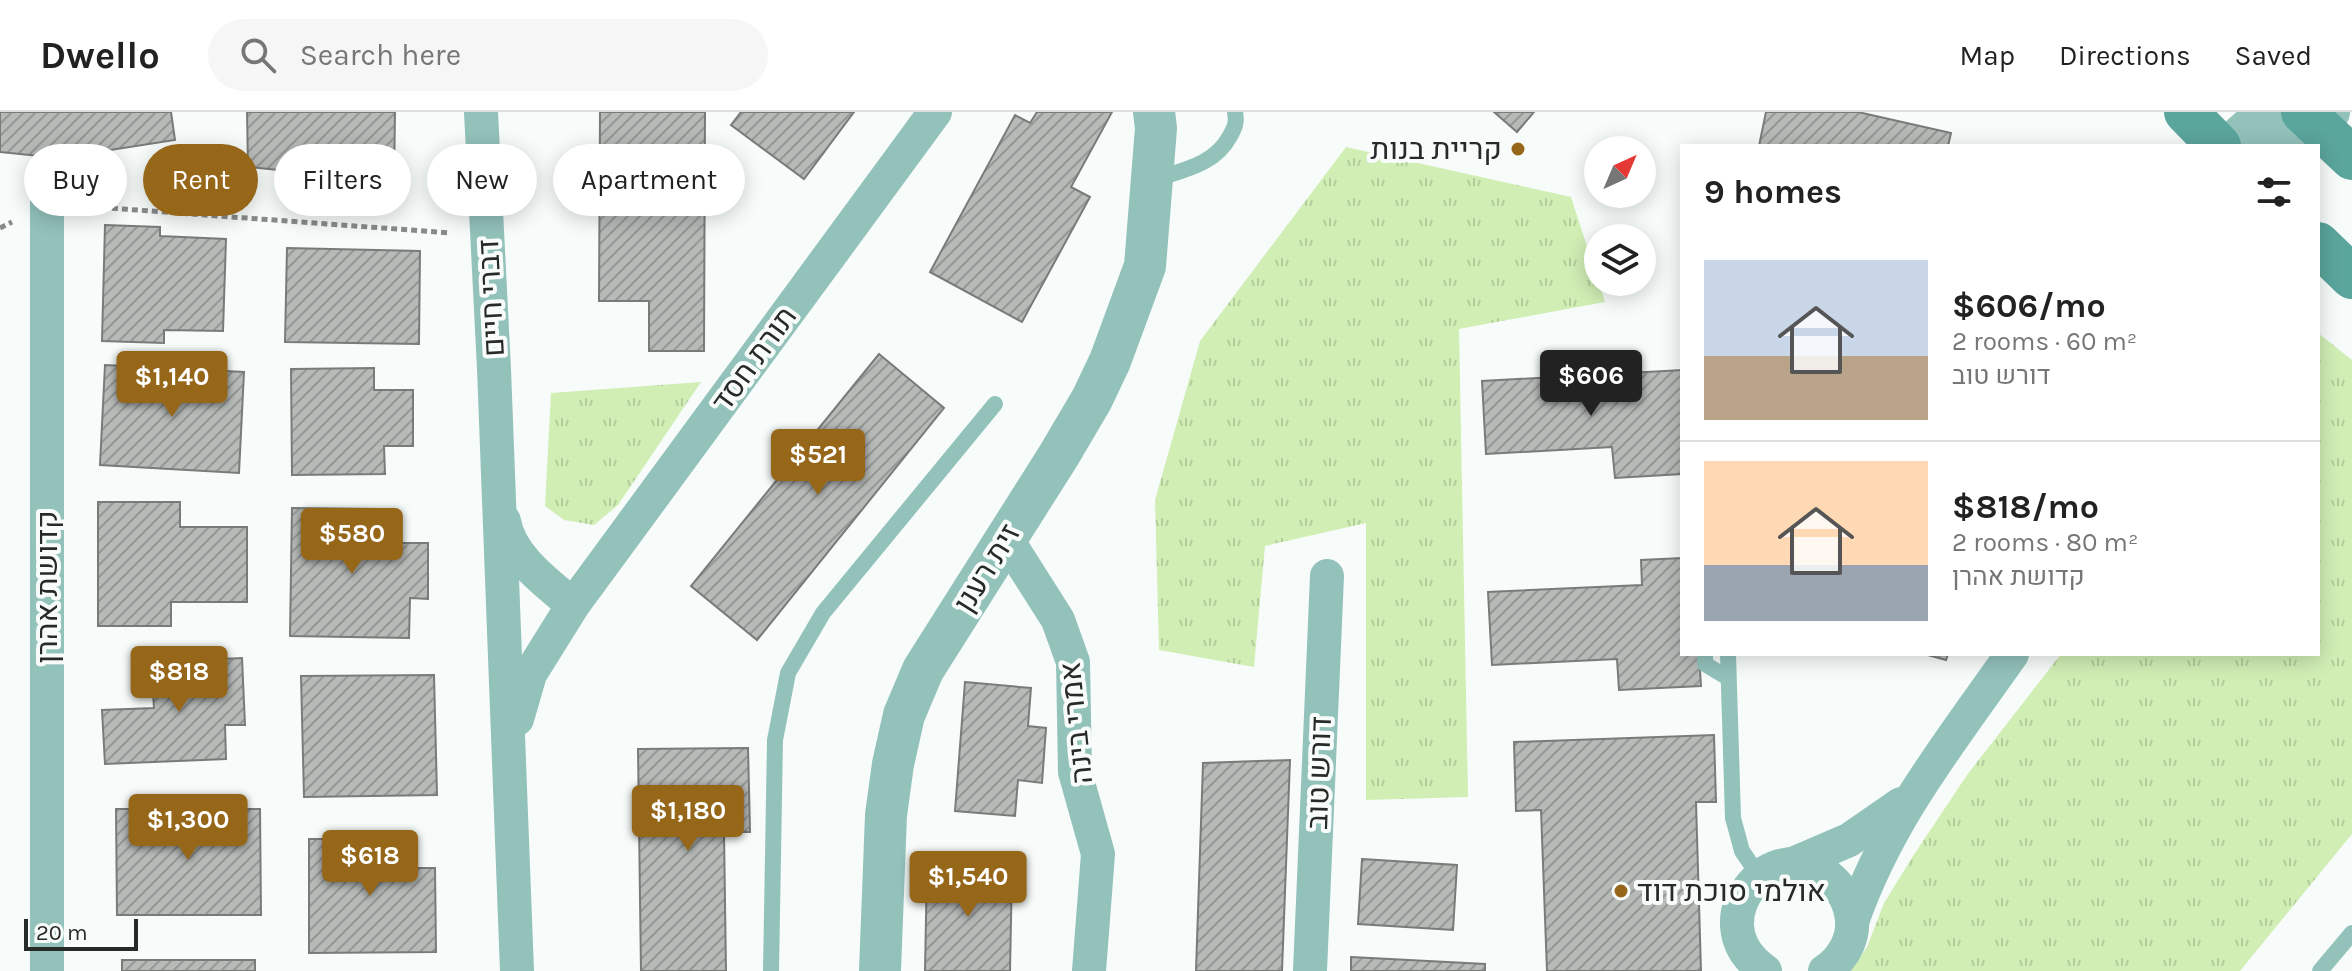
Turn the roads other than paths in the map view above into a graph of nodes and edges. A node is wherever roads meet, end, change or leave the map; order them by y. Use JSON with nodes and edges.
{"nodes":[{"id":1,"x":481,"y":112,"type":"edge"},
{"id":2,"x":935,"y":112,"type":"edge"},
{"id":3,"x":1154,"y":112,"type":"edge"},
{"id":4,"x":1235,"y":112,"type":"edge"},
{"id":5,"x":2186,"y":112,"type":"edge"},
{"id":6,"x":2268,"y":112,"type":"edge"},
{"id":7,"x":2316,"y":116,"type":"edge"},
{"id":8,"x":2217,"y":144,"type":"edge"},
{"id":9,"x":2232,"y":144,"type":"edge"},
{"id":10,"x":2276,"y":144,"type":"edge"},
{"id":11,"x":2352,"y":158,"type":"edge"},
{"id":12,"x":1153,"y":180,"type":"junction"},
{"id":13,"x":47,"y":216,"type":"edge"},
{"id":14,"x":2320,"y":246,"type":"edge"},
{"id":15,"x":2320,"y":270,"type":"edge"},
{"id":16,"x":2352,"y":277,"type":"edge"},
{"id":17,"x":2352,"y":284,"type":"edge"},
{"id":18,"x":995,"y":404,"type":"dead end"},
{"id":19,"x":499,"y":485,"type":"junction"},
{"id":20,"x":1006,"y":538,"type":"junction"},
{"id":21,"x":1327,"y":576,"type":"dead end"},
{"id":22,"x":573,"y":605,"type":"junction"},
{"id":23,"x":1705,"y":656,"type":"edge"},
{"id":24,"x":1728,"y":656,"type":"edge"},
{"id":25,"x":2011,"y":656,"type":"edge"},
{"id":26,"x":1728,"y":678,"type":"junction"},
{"id":27,"x":510,"y":787,"type":"junction"},
{"id":28,"x":1914,"y":794,"type":"junction"},
{"id":29,"x":1793,"y":864,"type":"junction"},
{"id":30,"x":1759,"y":876,"type":"junction"},
{"id":31,"x":1852,"y":922,"type":"junction"},
{"id":32,"x":2352,"y":933,"type":"edge"},
{"id":33,"x":47,"y":971,"type":"edge"},
{"id":34,"x":517,"y":971,"type":"edge"},
{"id":35,"x":771,"y":971,"type":"edge"},
{"id":36,"x":880,"y":971,"type":"edge"},
{"id":37,"x":1089,"y":971,"type":"edge"},
{"id":38,"x":1310,"y":971,"type":"edge"},
{"id":39,"x":1765,"y":971,"type":"edge"},
{"id":40,"x":1825,"y":971,"type":"edge"},
{"id":41,"x":2320,"y":971,"type":"edge"}],
"edges":[{"from":1,"to":19,"type":"street","name":"דברי חיים"},
{"from":2,"to":22,"type":"street","name":"תורת חסד"},
{"from":3,"to":12,"type":"street","name":"זית רענן"},
{"from":4,"to":12,"type":"lane"},
{"from":5,"to":8,"type":"main road"},
{"from":6,"to":9,"type":"street"},
{"from":7,"to":10,"type":"street"},
{"from":7,"to":11,"type":"main road"},
{"from":12,"to":20,"type":"street","name":"זית רענן"},
{"from":13,"to":33,"type":"street","name":"קדושת אהרן"},
{"from":14,"to":16,"type":"main road"},
{"from":15,"to":17,"type":"street"},
{"from":18,"to":35,"type":"lane"},
{"from":19,"to":22,"type":"street","name":"דברי חיים"},
{"from":19,"to":27,"type":"street","name":"דברי חיים"},
{"from":20,"to":36,"type":"street","name":"זית רענן"},
{"from":20,"to":37,"type":"street","name":"אמרי בינה"},
{"from":21,"to":38,"type":"street","name":"דורש טוב"},
{"from":22,"to":27,"type":"street","name":"דברי חיים"},
{"from":23,"to":26,"type":"lane"},
{"from":24,"to":26,"type":"lane"},
{"from":25,"to":28,"type":"street"},
{"from":26,"to":30,"type":"lane"},
{"from":27,"to":34,"type":"street","name":"דברי חיים"},
{"from":28,"to":29,"type":"street"},
{"from":28,"to":31,"type":"street"},
{"from":29,"to":30,"type":"street"},
{"from":29,"to":31,"type":"street"},
{"from":30,"to":39,"type":"street"},
{"from":31,"to":40,"type":"street"},
{"from":32,"to":41,"type":"lane"}]}
